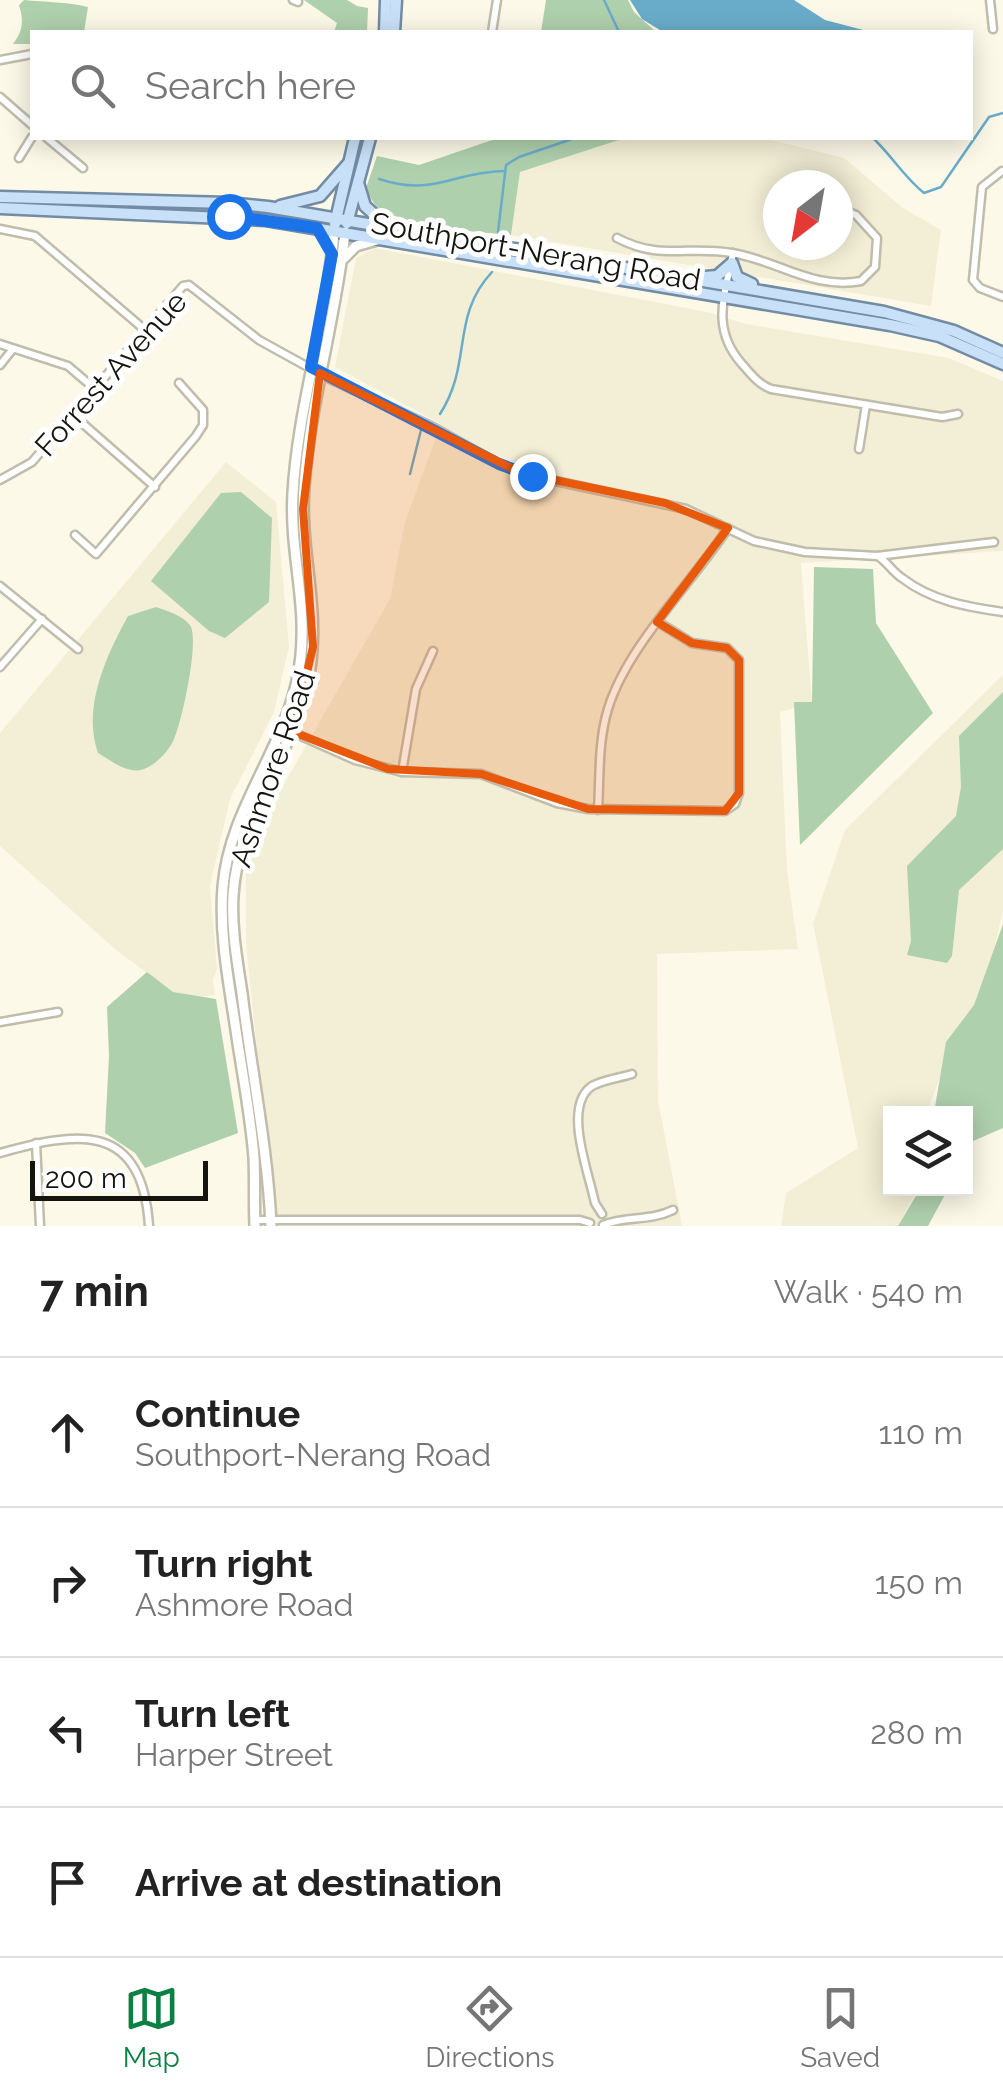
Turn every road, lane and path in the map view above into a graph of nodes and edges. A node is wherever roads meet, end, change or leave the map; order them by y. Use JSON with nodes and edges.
{"nodes":[{"id":1,"x":386,"y":0,"type":"edge"},
{"id":2,"x":396,"y":0,"type":"edge"},
{"id":3,"x":497,"y":0,"type":"edge"},
{"id":4,"x":992,"y":0,"type":"edge"},
{"id":5,"x":993,"y":29,"type":"dead end"},
{"id":6,"x":384,"y":30,"type":"edge"},
{"id":7,"x":394,"y":30,"type":"edge"},
{"id":8,"x":492,"y":30,"type":"edge"},
{"id":9,"x":30,"y":54,"type":"edge"},
{"id":10,"x":0,"y":60,"type":"edge"},
{"id":11,"x":0,"y":98,"type":"edge"},
{"id":12,"x":30,"y":124,"type":"edge"},
{"id":13,"x":30,"y":140,"type":"edge"},
{"id":14,"x":49,"y":140,"type":"edge"},
{"id":15,"x":354,"y":140,"type":"edge"},
{"id":16,"x":369,"y":140,"type":"edge"},
{"id":17,"x":18,"y":158,"type":"dead end"},
{"id":18,"x":348,"y":164,"type":"junction"},
{"id":19,"x":82,"y":168,"type":"dead end"},
{"id":20,"x":1002,"y":171,"type":"edge"},
{"id":21,"x":358,"y":182,"type":"junction"},
{"id":22,"x":0,"y":197,"type":"edge"},
{"id":23,"x":268,"y":207,"type":"junction"},
{"id":24,"x":0,"y":208,"type":"edge"},
{"id":25,"x":853,"y":214,"type":"edge"},
{"id":26,"x":341,"y":219,"type":"junction"},
{"id":27,"x":388,"y":227,"type":"junction"},
{"id":28,"x":0,"y":228,"type":"edge"},
{"id":29,"x":317,"y":228,"type":"junction"},
{"id":30,"x":340,"y":232,"type":"junction"},
{"id":31,"x":617,"y":238,"type":"dead end"},
{"id":32,"x":382,"y":239,"type":"junction"},
{"id":33,"x":337,"y":257,"type":"junction"},
{"id":34,"x":732,"y":258,"type":"junction"},
{"id":35,"x":690,"y":279,"type":"junction"},
{"id":36,"x":727,"y":291,"type":"junction"},
{"id":37,"x":768,"y":292,"type":"junction"},
{"id":38,"x":1003,"y":297,"type":"edge"},
{"id":39,"x":145,"y":330,"type":"junction"},
{"id":40,"x":0,"y":344,"type":"edge"},
{"id":41,"x":12,"y":350,"type":"junction"},
{"id":42,"x":1003,"y":353,"type":"edge"},
{"id":43,"x":1003,"y":364,"type":"edge"},
{"id":44,"x":0,"y":365,"type":"edge"},
{"id":45,"x":315,"y":370,"type":"junction"},
{"id":46,"x":180,"y":383,"type":"dead end"},
{"id":47,"x":95,"y":389,"type":"junction"},
{"id":48,"x":866,"y":405,"type":"junction"},
{"id":49,"x":958,"y":414,"type":"dead end"},
{"id":50,"x":73,"y":415,"type":"junction"},
{"id":51,"x":859,"y":450,"type":"dead end"},
{"id":52,"x":0,"y":480,"type":"edge"},
{"id":53,"x":155,"y":487,"type":"junction"},
{"id":54,"x":728,"y":528,"type":"junction"},
{"id":55,"x":75,"y":535,"type":"dead end"},
{"id":56,"x":994,"y":542,"type":"dead end"},
{"id":57,"x":877,"y":556,"type":"junction"},
{"id":58,"x":0,"y":586,"type":"edge"},
{"id":59,"x":1003,"y":612,"type":"edge"},
{"id":60,"x":42,"y":619,"type":"junction"},
{"id":61,"x":658,"y":622,"type":"junction"},
{"id":62,"x":78,"y":649,"type":"dead end"},
{"id":63,"x":433,"y":651,"type":"dead end"},
{"id":64,"x":0,"y":667,"type":"edge"},
{"id":65,"x":288,"y":730,"type":"junction"},
{"id":66,"x":402,"y":772,"type":"junction"},
{"id":67,"x":598,"y":810,"type":"junction"},
{"id":68,"x":58,"y":1012,"type":"dead end"},
{"id":69,"x":0,"y":1022,"type":"edge"},
{"id":70,"x":632,"y":1074,"type":"dead end"},
{"id":71,"x":36,"y":1143,"type":"junction"},
{"id":72,"x":0,"y":1154,"type":"edge"},
{"id":73,"x":595,"y":1202,"type":"junction"},
{"id":74,"x":672,"y":1210,"type":"dead end"},
{"id":75,"x":603,"y":1220,"type":"edge"},
{"id":76,"x":592,"y":1222,"type":"edge"},
{"id":77,"x":255,"y":1223,"type":"edge"},
{"id":78,"x":270,"y":1223,"type":"edge"},
{"id":79,"x":345,"y":1223,"type":"edge"},
{"id":80,"x":40,"y":1226,"type":"edge"},
{"id":81,"x":148,"y":1226,"type":"edge"}],
"edges":[{"from":1,"to":6,"type":"main road"},
{"from":2,"to":7,"type":"main road"},
{"from":3,"to":8,"type":"street"},
{"from":4,"to":5,"type":"street"},
{"from":9,"to":10,"type":"street"},
{"from":11,"to":12,"type":"street"},
{"from":13,"to":17,"type":"street"},
{"from":14,"to":19,"type":"street"},
{"from":15,"to":18,"type":"main road","name":"Ashmore Road"},
{"from":16,"to":21,"type":"main road","name":"Ashmore Road"},
{"from":18,"to":23,"type":"main road"},
{"from":18,"to":26,"type":"main road","name":"Ashmore Road"},
{"from":20,"to":38,"type":"street"},
{"from":21,"to":26,"type":"main road","name":"Ashmore Road"},
{"from":21,"to":27,"type":"main road"},
{"from":22,"to":23,"type":"main road","name":"Southport-Nerang Road"},
{"from":23,"to":26,"type":"main road","name":"Southport-Nerang Road"},
{"from":24,"to":29,"type":"main road","name":"Southport-Nerang Road"},
{"from":25,"to":34,"type":"street"},
{"from":26,"to":27,"type":"main road","name":"Southport-Nerang Road"},
{"from":26,"to":30,"type":"main road","name":"Ashmore Road"},
{"from":27,"to":35,"type":"main road","name":"Southport-Nerang Road"},
{"from":28,"to":39,"type":"street"},
{"from":29,"to":30,"type":"main road","name":"Southport-Nerang Road"},
{"from":29,"to":33,"type":"main road"},
{"from":30,"to":32,"type":"main road","name":"Southport-Nerang Road"},
{"from":30,"to":33,"type":"main road","name":"Ashmore Road"},
{"from":31,"to":34,"type":"street"},
{"from":32,"to":33,"type":"main road"},
{"from":32,"to":36,"type":"main road","name":"Southport-Nerang Road"},
{"from":33,"to":45,"type":"main road","name":"Ashmore Road"},
{"from":34,"to":35,"type":"main road"},
{"from":34,"to":36,"type":"street"},
{"from":34,"to":37,"type":"main road"},
{"from":35,"to":36,"type":"main road","name":"Southport-Nerang Road"},
{"from":36,"to":37,"type":"main road","name":"Southport-Nerang Road"},
{"from":36,"to":43,"type":"main road","name":"Southport-Nerang Road"},
{"from":36,"to":48,"type":"street"},
{"from":37,"to":42,"type":"main road","name":"Southport-Nerang Road"},
{"from":39,"to":45,"type":"street","name":"Forrest Avenue"},
{"from":39,"to":47,"type":"street","name":"Forrest Avenue"},
{"from":40,"to":41,"type":"street"},
{"from":41,"to":44,"type":"street"},
{"from":41,"to":47,"type":"street"},
{"from":45,"to":54,"type":"street"},
{"from":45,"to":65,"type":"main road","name":"Ashmore Road"},
{"from":46,"to":53,"type":"street"},
{"from":47,"to":50,"type":"street","name":"Forrest Avenue"},
{"from":48,"to":49,"type":"street"},
{"from":48,"to":51,"type":"street"},
{"from":50,"to":52,"type":"street","name":"Forrest Avenue"},
{"from":50,"to":53,"type":"street"},
{"from":53,"to":55,"type":"street"},
{"from":54,"to":57,"type":"street"},
{"from":54,"to":61,"type":"street"},
{"from":56,"to":57,"type":"street"},
{"from":57,"to":59,"type":"street"},
{"from":58,"to":60,"type":"street"},
{"from":60,"to":62,"type":"street"},
{"from":60,"to":64,"type":"street"},
{"from":61,"to":67,"type":"street"},
{"from":61,"to":67,"type":"street"},
{"from":63,"to":66,"type":"street"},
{"from":65,"to":66,"type":"street"},
{"from":65,"to":77,"type":"main road","name":"Ashmore Road"},
{"from":65,"to":78,"type":"main road","name":"Ashmore Road"},
{"from":66,"to":67,"type":"street"},
{"from":68,"to":69,"type":"street"},
{"from":70,"to":73,"type":"street"},
{"from":71,"to":72,"type":"street"},
{"from":71,"to":80,"type":"street"},
{"from":71,"to":81,"type":"street"},
{"from":73,"to":75,"type":"street"},
{"from":73,"to":76,"type":"street"},
{"from":74,"to":75,"type":"street"},
{"from":75,"to":76,"type":"street"},
{"from":76,"to":79,"type":"street"},
{"from":77,"to":78,"type":"street"},
{"from":78,"to":79,"type":"street"}]}
